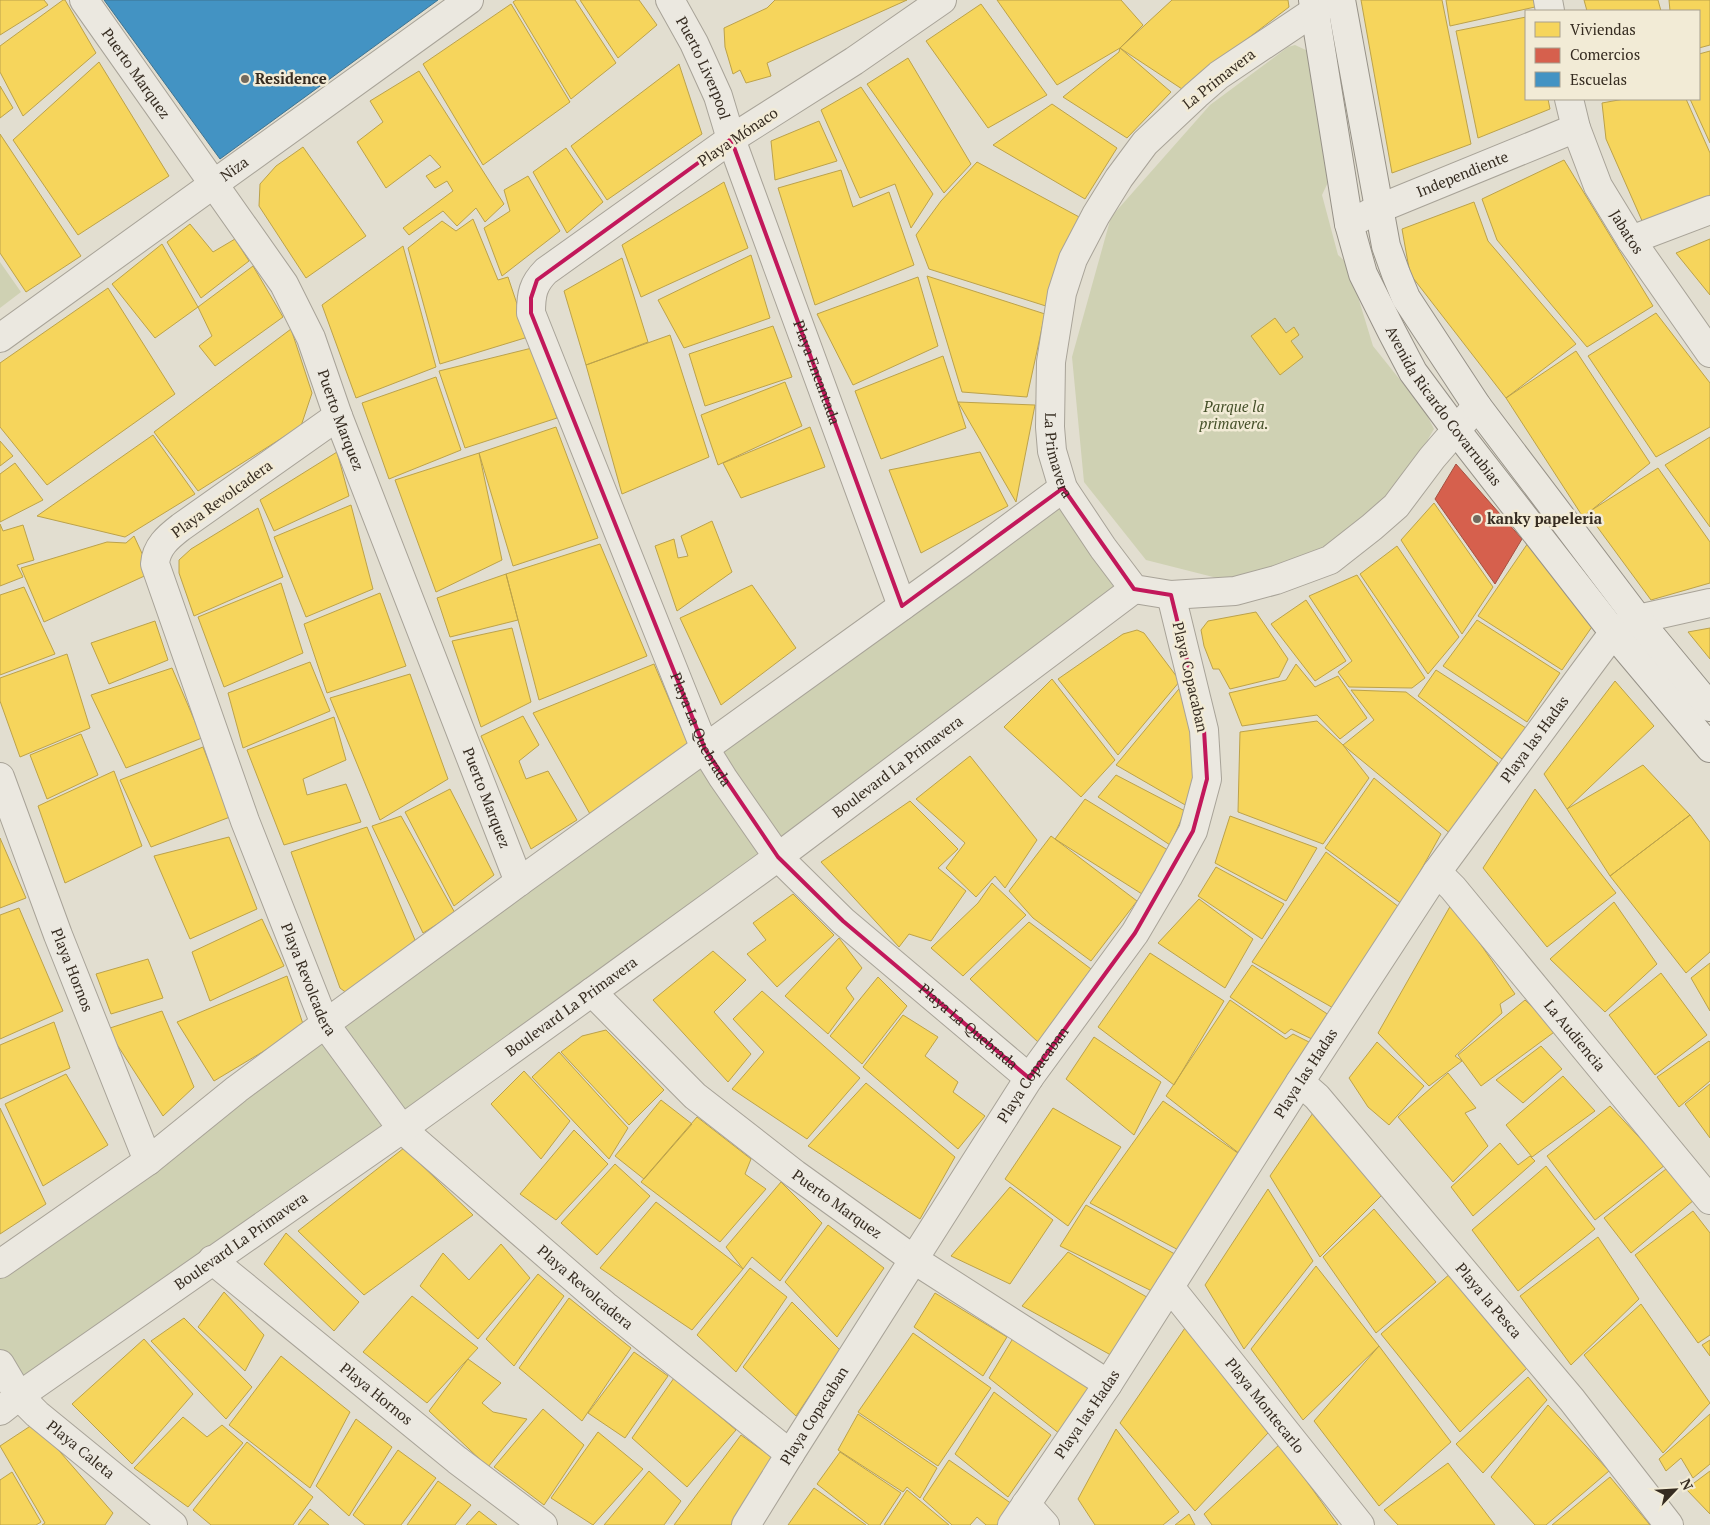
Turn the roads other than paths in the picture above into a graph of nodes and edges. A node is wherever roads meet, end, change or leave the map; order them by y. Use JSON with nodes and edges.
{"nodes":[{"id":1,"x":84,"y":0,"type":"edge"},
{"id":2,"x":469,"y":0,"type":"edge"},
{"id":3,"x":670,"y":0,"type":"edge"},
{"id":4,"x":942,"y":0,"type":"edge"},
{"id":5,"x":1341,"y":0,"type":"edge"},
{"id":6,"x":1320,"y":3,"type":"edge"},
{"id":7,"x":1569,"y":100,"type":"edge"},
{"id":8,"x":1576,"y":128,"type":"junction"},
{"id":9,"x":731,"y":139,"type":"junction"},
{"id":10,"x":214,"y":184,"type":"junction"},
{"id":11,"x":1378,"y":209,"type":"junction"},
{"id":12,"x":1710,"y":210,"type":"edge"},
{"id":13,"x":1349,"y":224,"type":"junction"},
{"id":14,"x":1631,"y":240,"type":"junction"},
{"id":15,"x":537,"y":280,"type":"joint"},
{"id":16,"x":0,"y":338,"type":"edge"},
{"id":17,"x":1710,"y":353,"type":"edge"},
{"id":18,"x":1477,"y":406,"type":"junction"},
{"id":19,"x":338,"y":416,"type":"junction"},
{"id":20,"x":1456,"y":430,"type":"junction"},
{"id":21,"x":1063,"y":488,"type":"junction"},
{"id":22,"x":1134,"y":589,"type":"junction"},
{"id":23,"x":1171,"y":595,"type":"junction"},
{"id":24,"x":1710,"y":604,"type":"edge"},
{"id":25,"x":902,"y":606,"type":"junction"},
{"id":26,"x":1638,"y":619,"type":"junction"},
{"id":27,"x":1614,"y":632,"type":"junction"},
{"id":28,"x":1710,"y":707,"type":"edge"},
{"id":29,"x":1710,"y":748,"type":"edge"},
{"id":30,"x":705,"y":749,"type":"junction"},
{"id":31,"x":0,"y":777,"type":"edge"},
{"id":32,"x":778,"y":857,"type":"junction"},
{"id":33,"x":1437,"y":872,"type":"junction"},
{"id":34,"x":518,"y":882,"type":"junction"},
{"id":35,"x":592,"y":992,"type":"junction"},
{"id":36,"x":324,"y":1024,"type":"junction"},
{"id":37,"x":1028,"y":1078,"type":"junction"},
{"id":38,"x":1300,"y":1082,"type":"junction"},
{"id":39,"x":402,"y":1129,"type":"junction"},
{"id":40,"x":148,"y":1161,"type":"junction"},
{"id":41,"x":1710,"y":1200,"type":"edge"},
{"id":42,"x":913,"y":1259,"type":"junction"},
{"id":43,"x":212,"y":1260,"type":"junction"},
{"id":44,"x":0,"y":1264,"type":"edge"},
{"id":45,"x":1170,"y":1287,"type":"junction"},
{"id":46,"x":0,"y":1364,"type":"edge"},
{"id":47,"x":1108,"y":1384,"type":"junction"},
{"id":48,"x":9,"y":1404,"type":"edge"},
{"id":49,"x":790,"y":1454,"type":"junction"},
{"id":50,"x":1019,"y":1514,"type":"edge"},
{"id":51,"x":173,"y":1525,"type":"edge"},
{"id":52,"x":543,"y":1525,"type":"edge"},
{"id":53,"x":746,"y":1525,"type":"edge"},
{"id":54,"x":1046,"y":1525,"type":"edge"},
{"id":55,"x":1360,"y":1525,"type":"edge"},
{"id":56,"x":1669,"y":1525,"type":"edge"}],
"edges":[{"from":1,"to":10,"type":"street","name":"Puerto Marquez"},
{"from":2,"to":10,"type":"street","name":"Niza"},
{"from":3,"to":9,"type":"street","name":"Puerto Liverpool"},
{"from":4,"to":9,"type":"street","name":"Playa Mónaco"},
{"from":5,"to":11,"type":"street","name":"Avenida Ricardo Covarrubias"},
{"from":6,"to":13,"type":"street","name":"Avenida Ricardo Covarrubias"},
{"from":6,"to":21,"type":"street","name":"La Primavera"},
{"from":7,"to":8,"type":"street","name":"Jabatos"},
{"from":8,"to":11,"type":"street","name":"Independiente"},
{"from":8,"to":14,"type":"street","name":"Jabatos"},
{"from":9,"to":15,"type":"street","name":"Playa Mónaco"},
{"from":9,"to":25,"type":"street","name":"Playa Encantada"},
{"from":10,"to":16,"type":"street","name":"Niza"},
{"from":10,"to":19,"type":"street","name":"Puerto Marquez"},
{"from":11,"to":13,"type":"street","name":"Independiente"},
{"from":11,"to":18,"type":"street","name":"Avenida Ricardo Covarrubias"},
{"from":12,"to":14,"type":"street"},
{"from":13,"to":20,"type":"street","name":"Avenida Ricardo Covarrubias"},
{"from":14,"to":17,"type":"street","name":"Jabatos"},
{"from":15,"to":30,"type":"street","name":"Playa La Quebrada"},
{"from":18,"to":20,"type":"street"},
{"from":18,"to":26,"type":"street","name":"Avenida Ricardo Covarrubias"},
{"from":19,"to":34,"type":"street","name":"Puerto Marquez"},
{"from":19,"to":36,"type":"street","name":"Playa Revolcadera"},
{"from":20,"to":23,"type":"street"},
{"from":20,"to":27,"type":"street","name":"Avenida Ricardo Covarrubias"},
{"from":21,"to":22,"type":"street","name":"La Primavera"},
{"from":21,"to":25,"type":"street"},
{"from":22,"to":23,"type":"street"},
{"from":22,"to":32,"type":"street","name":"Boulevard La Primavera"},
{"from":23,"to":37,"type":"street","name":"Playa Copacaban"},
{"from":24,"to":26,"type":"street"},
{"from":25,"to":30,"type":"street"},
{"from":26,"to":27,"type":"street"},
{"from":26,"to":28,"type":"street","name":"Avenida Ricardo Covarrubias"},
{"from":27,"to":29,"type":"street","name":"Avenida Ricardo Covarrubias"},
{"from":27,"to":33,"type":"street","name":"Playa las Hadas"},
{"from":30,"to":32,"type":"street","name":"Playa La Quebrada"},
{"from":30,"to":34,"type":"street"},
{"from":31,"to":40,"type":"street","name":"Playa Hornos"},
{"from":32,"to":35,"type":"street","name":"Boulevard La Primavera"},
{"from":32,"to":37,"type":"street","name":"Playa La Quebrada"},
{"from":33,"to":38,"type":"street","name":"Playa las Hadas"},
{"from":33,"to":41,"type":"street","name":"La Audiencia"},
{"from":34,"to":36,"type":"street"},
{"from":35,"to":39,"type":"street","name":"Boulevard La Primavera"},
{"from":35,"to":42,"type":"street","name":"Puerto Marquez"},
{"from":36,"to":39,"type":"street","name":"Playa Revolcadera"},
{"from":36,"to":40,"type":"street"},
{"from":37,"to":42,"type":"street","name":"Playa Copacaban"},
{"from":38,"to":45,"type":"street","name":"Playa las Hadas"},
{"from":38,"to":56,"type":"street","name":"Playa la Pesca"},
{"from":39,"to":43,"type":"street","name":"Boulevard La Primavera"},
{"from":39,"to":49,"type":"street","name":"Playa Revolcadera"},
{"from":40,"to":44,"type":"street"},
{"from":42,"to":47,"type":"street","name":"Puerto Marquez"},
{"from":42,"to":49,"type":"street","name":"Playa Copacaban"},
{"from":43,"to":48,"type":"street","name":"Boulevard La Primavera"},
{"from":43,"to":52,"type":"street","name":"Playa Hornos"},
{"from":45,"to":47,"type":"street","name":"Playa las Hadas"},
{"from":45,"to":55,"type":"street","name":"Playa Montecarlo"},
{"from":46,"to":48,"type":"street","name":"Playa Caleta"},
{"from":47,"to":50,"type":"street","name":"Playa las Hadas"},
{"from":48,"to":51,"type":"street","name":"Playa Caleta"},
{"from":49,"to":53,"type":"street","name":"Playa Copacaban"},
{"from":50,"to":54,"type":"street"}]}
